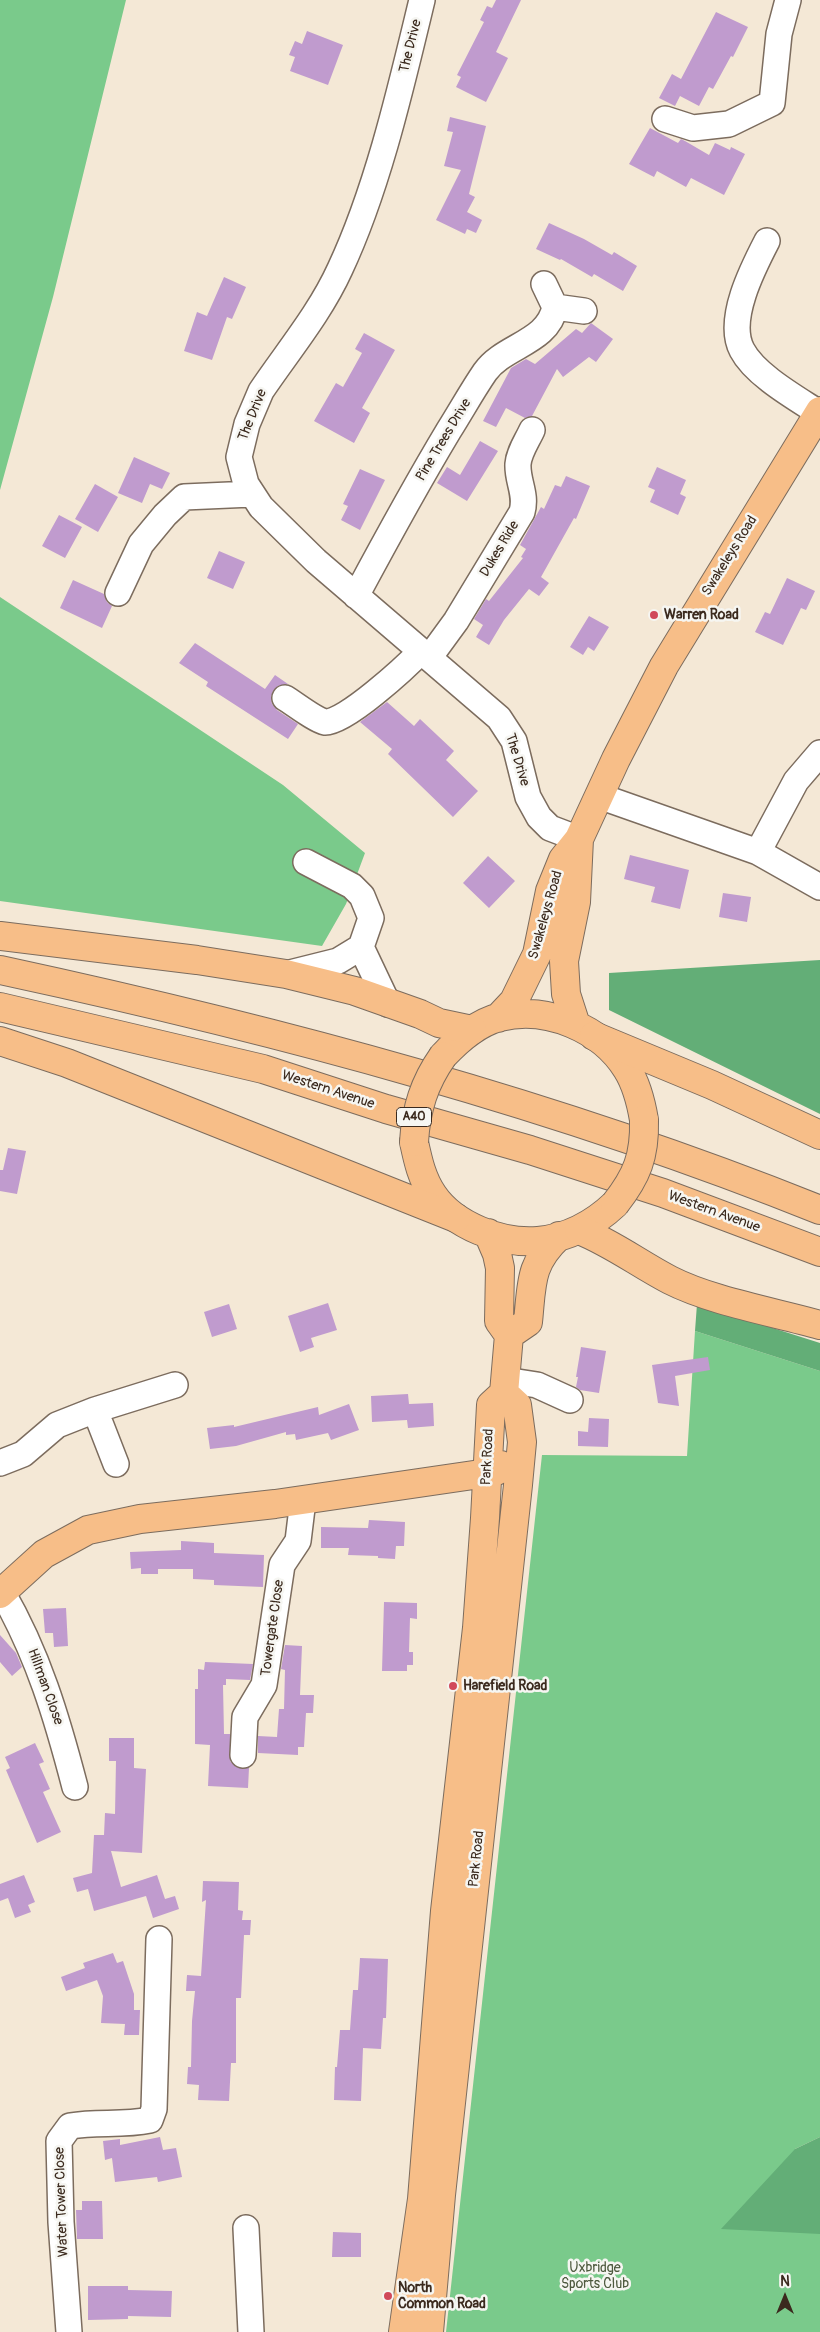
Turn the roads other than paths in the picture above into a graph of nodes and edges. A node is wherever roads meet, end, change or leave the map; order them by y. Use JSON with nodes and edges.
{"nodes":[{"id":1,"x":422,"y":0,"type":"edge"},
{"id":2,"x":788,"y":0,"type":"edge"},
{"id":3,"x":665,"y":119,"type":"dead end"},
{"id":4,"x":767,"y":241,"type":"dead end"},
{"id":5,"x":544,"y":284,"type":"dead end"},
{"id":6,"x":555,"y":307,"type":"junction"},
{"id":7,"x":584,"y":311,"type":"dead end"},
{"id":8,"x":819,"y":412,"type":"edge"},
{"id":9,"x":532,"y":430,"type":"dead end"},
{"id":10,"x":252,"y":494,"type":"junction"},
{"id":11,"x":118,"y":593,"type":"dead end"},
{"id":12,"x":356,"y":596,"type":"junction"},
{"id":13,"x":425,"y":654,"type":"junction"},
{"id":14,"x":285,"y":698,"type":"dead end"},
{"id":15,"x":820,"y":753,"type":"edge"},
{"id":16,"x":599,"y":796,"type":"junction"},
{"id":17,"x":579,"y":839,"type":"junction"},
{"id":18,"x":758,"y":852,"type":"junction"},
{"id":19,"x":306,"y":862,"type":"dead end"},
{"id":20,"x":820,"y":887,"type":"edge"},
{"id":21,"x":0,"y":936,"type":"edge"},
{"id":22,"x":361,"y":947,"type":"junction"},
{"id":23,"x":0,"y":970,"type":"edge"},
{"id":24,"x":286,"y":974,"type":"junction"},
{"id":25,"x":388,"y":1004,"type":"junction"},
{"id":26,"x":0,"y":1007,"type":"edge"},
{"id":27,"x":498,"y":1018,"type":"junction"},
{"id":28,"x":472,"y":1030,"type":"junction"},
{"id":29,"x":585,"y":1031,"type":"junction"},
{"id":30,"x":0,"y":1041,"type":"edge"},
{"id":31,"x":820,"y":1135,"type":"edge"},
{"id":32,"x":820,"y":1210,"type":"edge"},
{"id":33,"x":456,"y":1218,"type":"junction"},
{"id":34,"x":488,"y":1233,"type":"junction"},
{"id":35,"x":569,"y":1233,"type":"junction"},
{"id":36,"x":820,"y":1252,"type":"edge"},
{"id":37,"x":820,"y":1325,"type":"edge"},
{"id":38,"x":509,"y":1335,"type":"junction"},
{"id":39,"x":175,"y":1385,"type":"dead end"},
{"id":40,"x":508,"y":1395,"type":"junction"},
{"id":41,"x":570,"y":1400,"type":"dead end"},
{"id":42,"x":94,"y":1410,"type":"junction"},
{"id":43,"x":0,"y":1463,"type":"edge"},
{"id":44,"x":116,"y":1464,"type":"dead end"},
{"id":45,"x":487,"y":1474,"type":"junction"},
{"id":46,"x":303,"y":1500,"type":"junction"},
{"id":47,"x":1,"y":1593,"type":"edge"},
{"id":48,"x":243,"y":1755,"type":"dead end"},
{"id":49,"x":75,"y":1787,"type":"dead end"},
{"id":50,"x":159,"y":1939,"type":"dead end"},
{"id":51,"x":246,"y":2228,"type":"dead end"},
{"id":52,"x":69,"y":2332,"type":"edge"},
{"id":53,"x":251,"y":2332,"type":"edge"},
{"id":54,"x":403,"y":2332,"type":"edge"},
{"id":55,"x":429,"y":2332,"type":"edge"}],
"edges":[{"from":1,"to":10,"type":"street","name":"The Drive"},
{"from":2,"to":3,"type":"street"},
{"from":4,"to":8,"type":"street"},
{"from":5,"to":6,"type":"street"},
{"from":6,"to":7,"type":"street"},
{"from":6,"to":12,"type":"street","name":"Pine Trees Drive"},
{"from":8,"to":16,"type":"main road","name":"Swakeleys Road"},
{"from":9,"to":13,"type":"street","name":"Dukes Ride"},
{"from":10,"to":11,"type":"street"},
{"from":10,"to":12,"type":"street","name":"The Drive"},
{"from":12,"to":13,"type":"street","name":"The Drive"},
{"from":13,"to":14,"type":"street","name":"Dukes Ride"},
{"from":13,"to":17,"type":"street","name":"The Drive"},
{"from":15,"to":18,"type":"street"},
{"from":16,"to":17,"type":"main road","name":"Swakeleys Road"},
{"from":16,"to":18,"type":"street"},
{"from":17,"to":27,"type":"main road","name":"Swakeleys Road"},
{"from":17,"to":29,"type":"main road","name":"Swakeleys Road"},
{"from":18,"to":20,"type":"street"},
{"from":19,"to":22,"type":"street"},
{"from":21,"to":24,"type":"main road"},
{"from":22,"to":24,"type":"street"},
{"from":22,"to":25,"type":"street"},
{"from":23,"to":32,"type":"main road"},
{"from":24,"to":25,"type":"main road"},
{"from":25,"to":28,"type":"main road"},
{"from":26,"to":36,"type":"main road","name":"Western Avenue","number":"A40"},
{"from":27,"to":28,"type":"main road"},
{"from":27,"to":29,"type":"main road"},
{"from":28,"to":33,"type":"main road","bridge":true},
{"from":29,"to":31,"type":"main road"},
{"from":29,"to":35,"type":"main road","bridge":true},
{"from":30,"to":33,"type":"main road"},
{"from":33,"to":34,"type":"main road"},
{"from":34,"to":35,"type":"main road"},
{"from":34,"to":38,"type":"main road","name":"Park Road"},
{"from":35,"to":37,"type":"main road"},
{"from":35,"to":38,"type":"main road"},
{"from":38,"to":40,"type":"main road","name":"Park Road"},
{"from":39,"to":42,"type":"street"},
{"from":40,"to":41,"type":"street"},
{"from":40,"to":45,"type":"main road","name":"Park Road"},
{"from":40,"to":55,"type":"main road","name":"Park Road"},
{"from":42,"to":43,"type":"street"},
{"from":42,"to":44,"type":"street"},
{"from":45,"to":46,"type":"main road"},
{"from":45,"to":54,"type":"main road","name":"Park Road"},
{"from":46,"to":47,"type":"main road"},
{"from":46,"to":48,"type":"street","name":"Towergate Close"},
{"from":47,"to":49,"type":"street","name":"Hillman Close"},
{"from":50,"to":52,"type":"street","name":"Water Tower Close"},
{"from":51,"to":53,"type":"street"}]}
